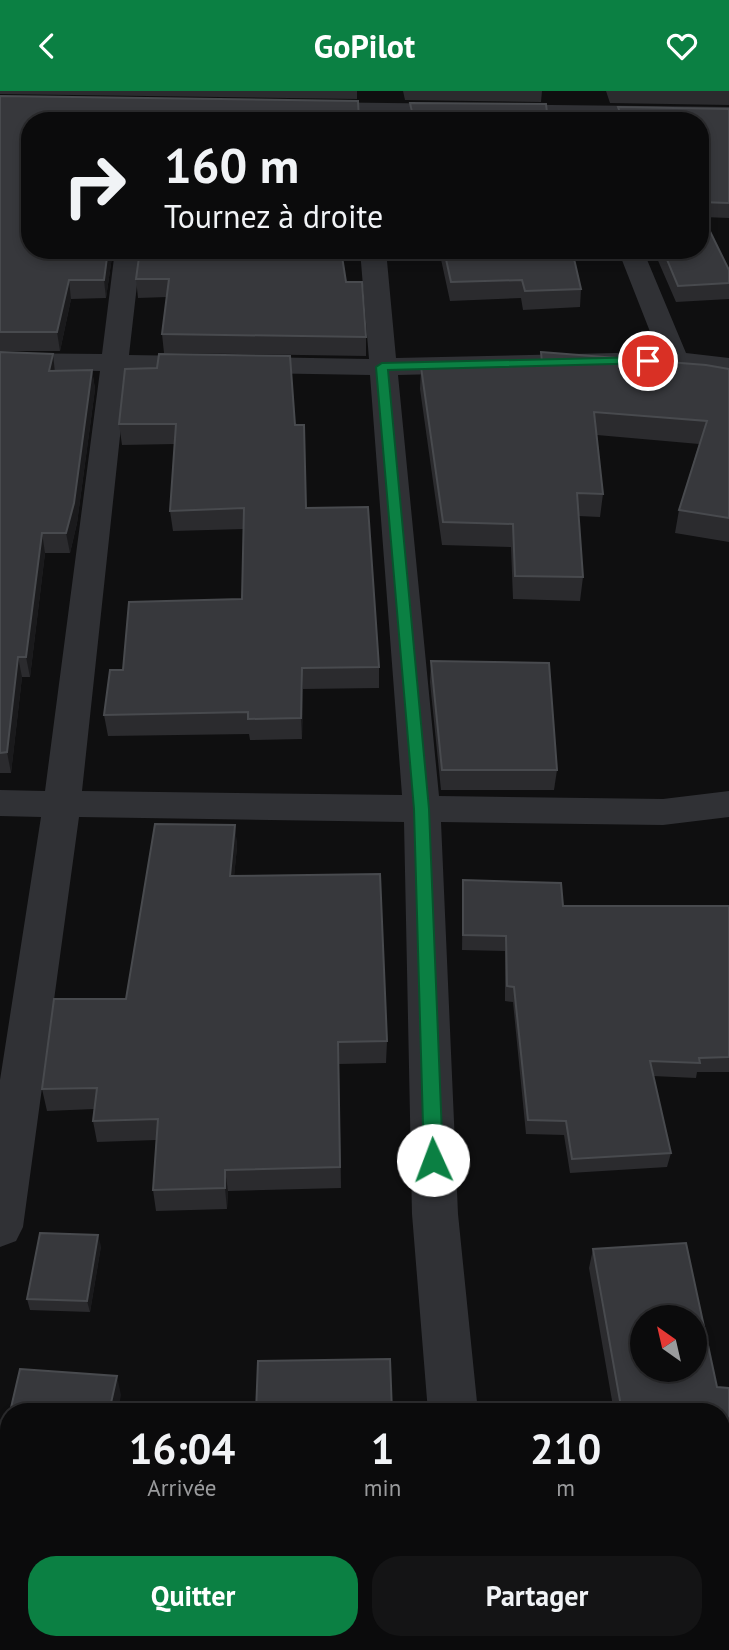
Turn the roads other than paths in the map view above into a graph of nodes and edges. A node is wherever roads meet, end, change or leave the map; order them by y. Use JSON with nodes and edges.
{"nodes":[{"id":1,"x":722,"y":91,"type":"edge"},
{"id":2,"x":282,"y":108,"type":"edge"},
{"id":3,"x":329,"y":112,"type":"edge"},
{"id":4,"x":729,"y":112,"type":"edge"},
{"id":5,"x":709,"y":113,"type":"edge"},
{"id":6,"x":127,"y":259,"type":"edge"},
{"id":7,"x":374,"y":259,"type":"edge"},
{"id":8,"x":634,"y":259,"type":"edge"},
{"id":9,"x":675,"y":360,"type":"junction"},
{"id":10,"x":0,"y":361,"type":"edge"},
{"id":11,"x":113,"y":364,"type":"junction"},
{"id":12,"x":729,"y":366,"type":"edge"},
{"id":13,"x":382,"y":367,"type":"junction"},
{"id":14,"x":0,"y":803,"type":"edge"},
{"id":15,"x":62,"y":804,"type":"junction"},
{"id":16,"x":729,"y":804,"type":"edge"},
{"id":17,"x":422,"y":809,"type":"junction"},
{"id":18,"x":0,"y":1227,"type":"edge"},
{"id":19,"x":452,"y":1403,"type":"edge"}],
"edges":[{"from":1,"to":4,"type":"street"},
{"from":2,"to":3,"type":"street"},
{"from":4,"to":5,"type":"street"},
{"from":6,"to":11,"type":"street"},
{"from":7,"to":13,"type":"street"},
{"from":8,"to":9,"type":"street"},
{"from":9,"to":12,"type":"street"},
{"from":9,"to":13,"type":"street"},
{"from":10,"to":11,"type":"street"},
{"from":11,"to":13,"type":"street"},
{"from":11,"to":15,"type":"street"},
{"from":13,"to":17,"type":"street"},
{"from":14,"to":15,"type":"street"},
{"from":15,"to":17,"type":"street"},
{"from":15,"to":18,"type":"street"},
{"from":16,"to":17,"type":"street"},
{"from":17,"to":19,"type":"street"}]}
